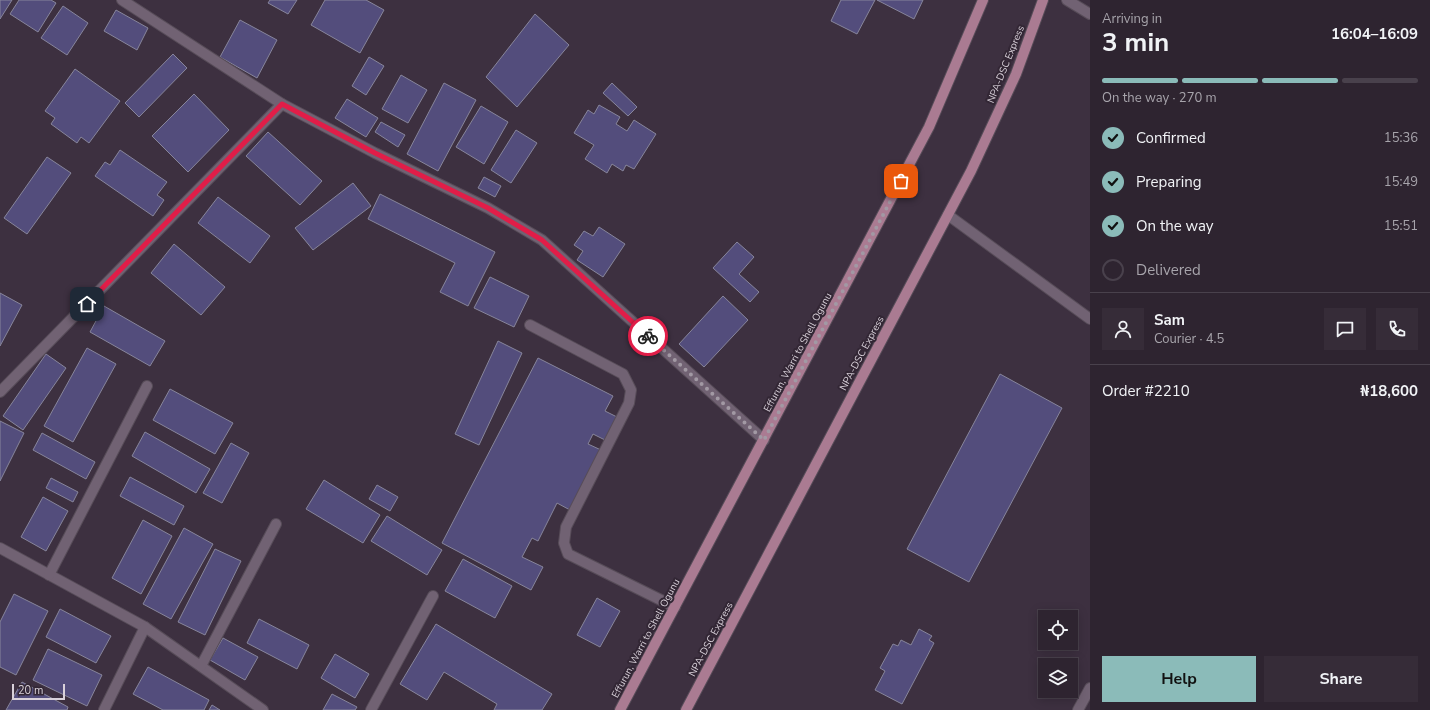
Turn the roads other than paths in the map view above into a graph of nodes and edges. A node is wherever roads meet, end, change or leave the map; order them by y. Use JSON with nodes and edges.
{"nodes":[{"id":1,"x":122,"y":0,"type":"edge"},
{"id":2,"x":983,"y":0,"type":"edge"},
{"id":3,"x":1043,"y":0,"type":"edge"},
{"id":4,"x":1067,"y":0,"type":"edge"},
{"id":5,"x":1090,"y":14,"type":"edge"},
{"id":6,"x":282,"y":104,"type":"junction"},
{"id":7,"x":948,"y":215,"type":"junction"},
{"id":8,"x":1090,"y":319,"type":"edge"},
{"id":9,"x":530,"y":325,"type":"dead end"},
{"id":10,"x":147,"y":386,"type":"dead end"},
{"id":11,"x":0,"y":392,"type":"edge"},
{"id":12,"x":764,"y":440,"type":"junction"},
{"id":13,"x":276,"y":524,"type":"dead end"},
{"id":14,"x":0,"y":548,"type":"edge"},
{"id":15,"x":49,"y":575,"type":"junction"},
{"id":16,"x":433,"y":596,"type":"dead end"},
{"id":17,"x":675,"y":607,"type":"junction"},
{"id":18,"x":145,"y":627,"type":"junction"},
{"id":19,"x":201,"y":666,"type":"junction"},
{"id":20,"x":1090,"y":688,"type":"edge"},
{"id":21,"x":104,"y":710,"type":"edge"},
{"id":22,"x":263,"y":710,"type":"edge"},
{"id":23,"x":372,"y":710,"type":"edge"},
{"id":24,"x":620,"y":710,"type":"edge"},
{"id":25,"x":686,"y":710,"type":"edge"},
{"id":26,"x":1078,"y":710,"type":"edge"}],
"edges":[{"from":1,"to":6,"type":"street"},
{"from":2,"to":12,"type":"main road","name":"Effurun, Warri to Shell Ogunu"},
{"from":3,"to":7,"type":"main road","name":"NPA-DSC Express"},
{"from":4,"to":5,"type":"street"},
{"from":6,"to":11,"type":"street"},
{"from":6,"to":12,"type":"street"},
{"from":7,"to":8,"type":"street"},
{"from":7,"to":25,"type":"main road","name":"NPA-DSC Express"},
{"from":9,"to":17,"type":"street"},
{"from":10,"to":15,"type":"street"},
{"from":12,"to":17,"type":"main road","name":"Effurun, Warri to Shell Ogunu"},
{"from":13,"to":19,"type":"street"},
{"from":14,"to":15,"type":"street"},
{"from":15,"to":18,"type":"street"},
{"from":16,"to":23,"type":"street"},
{"from":17,"to":24,"type":"main road","name":"Effurun, Warri to Shell Ogunu"},
{"from":18,"to":19,"type":"street"},
{"from":18,"to":21,"type":"street"},
{"from":19,"to":22,"type":"street"},
{"from":20,"to":26,"type":"street"}]}
